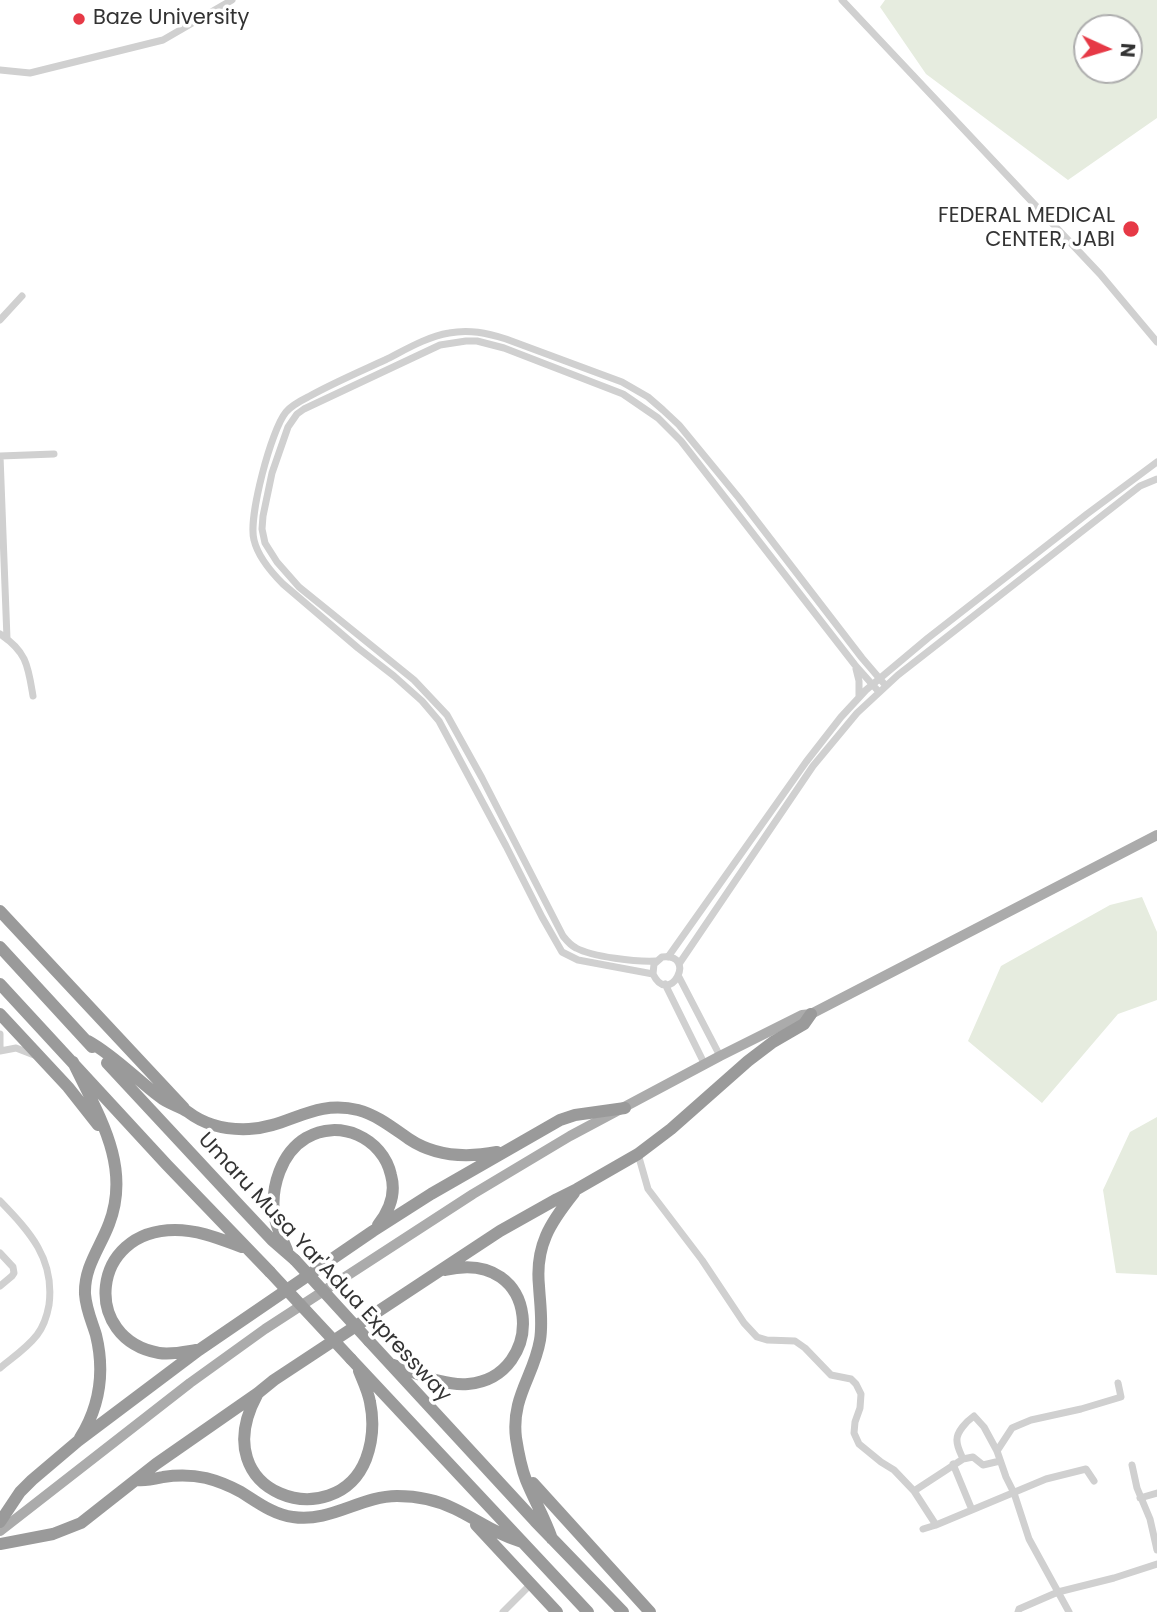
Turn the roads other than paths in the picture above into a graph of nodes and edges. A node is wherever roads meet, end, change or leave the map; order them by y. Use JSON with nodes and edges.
{"nodes":[{"id":1,"x":232,"y":0,"type":"edge"},
{"id":2,"x":842,"y":0,"type":"edge"},
{"id":3,"x":0,"y":70,"type":"edge"},
{"id":4,"x":23,"y":296,"type":"dead end"},
{"id":5,"x":0,"y":320,"type":"edge"},
{"id":6,"x":1157,"y":342,"type":"edge"},
{"id":7,"x":54,"y":454,"type":"dead end"},
{"id":8,"x":0,"y":456,"type":"edge"},
{"id":9,"x":1155,"y":466,"type":"edge"},
{"id":10,"x":1157,"y":479,"type":"edge"},
{"id":11,"x":271,"y":552,"type":"junction"},
{"id":12,"x":262,"y":558,"type":"junction"},
{"id":13,"x":3,"y":636,"type":"edge"},
{"id":14,"x":855,"y":665,"type":"junction"},
{"id":15,"x":868,"y":665,"type":"junction"},
{"id":16,"x":889,"y":669,"type":"junction"},
{"id":17,"x":879,"y":678,"type":"junction"},
{"id":18,"x":872,"y":685,"type":"junction"},
{"id":19,"x":886,"y":686,"type":"junction"},
{"id":20,"x":879,"y":692,"type":"junction"},
{"id":21,"x":33,"y":696,"type":"dead end"},
{"id":22,"x":859,"y":697,"type":"junction"},
{"id":23,"x":482,"y":778,"type":"junction"},
{"id":24,"x":472,"y":782,"type":"junction"},
{"id":25,"x":1157,"y":835,"type":"edge"},
{"id":26,"x":516,"y":842,"type":"junction"},
{"id":27,"x":506,"y":846,"type":"junction"},
{"id":28,"x":721,"y":882,"type":"junction"},
{"id":29,"x":729,"y":887,"type":"junction"},
{"id":30,"x":0,"y":911,"type":"edge"},
{"id":31,"x":551,"y":912,"type":"junction"},
{"id":32,"x":542,"y":917,"type":"junction"},
{"id":33,"x":0,"y":947,"type":"edge"},
{"id":34,"x":668,"y":957,"type":"junction"},
{"id":35,"x":656,"y":961,"type":"junction"},
{"id":36,"x":679,"y":964,"type":"junction"},
{"id":37,"x":653,"y":974,"type":"junction"},
{"id":38,"x":678,"y":977,"type":"junction"},
{"id":39,"x":0,"y":984,"type":"edge"},
{"id":40,"x":665,"y":984,"type":"junction"},
{"id":41,"x":0,"y":1014,"type":"edge"},
{"id":42,"x":811,"y":1014,"type":"junction"},
{"id":43,"x":0,"y":1034,"type":"edge"},
{"id":44,"x":88,"y":1041,"type":"junction"},
{"id":45,"x":0,"y":1051,"type":"edge"},
{"id":46,"x":720,"y":1056,"type":"junction"},
{"id":47,"x":40,"y":1057,"type":"junction"},
{"id":48,"x":73,"y":1062,"type":"junction"},
{"id":49,"x":705,"y":1065,"type":"junction"},
{"id":50,"x":625,"y":1108,"type":"junction"},
{"id":51,"x":187,"y":1111,"type":"junction"},
{"id":52,"x":507,"y":1150,"type":"junction"},
{"id":53,"x":638,"y":1154,"type":"junction"},
{"id":54,"x":114,"y":1156,"type":"junction"},
{"id":55,"x":577,"y":1189,"type":"junction"},
{"id":56,"x":0,"y":1201,"type":"edge"},
{"id":57,"x":373,"y":1231,"type":"junction"},
{"id":58,"x":246,"y":1248,"type":"junction"},
{"id":59,"x":0,"y":1253,"type":"edge"},
{"id":60,"x":292,"y":1257,"type":"junction"},
{"id":61,"x":438,"y":1272,"type":"junction"},
{"id":62,"x":0,"y":1286,"type":"edge"},
{"id":63,"x":199,"y":1350,"type":"junction"},
{"id":64,"x":354,"y":1362,"type":"junction"},
{"id":65,"x":390,"y":1364,"type":"junction"},
{"id":66,"x":0,"y":1368,"type":"edge"},
{"id":67,"x":1118,"y":1384,"type":"dead end"},
{"id":68,"x":258,"y":1393,"type":"junction"},
{"id":69,"x":78,"y":1441,"type":"junction"},
{"id":70,"x":997,"y":1451,"type":"junction"},
{"id":71,"x":963,"y":1459,"type":"junction"},
{"id":72,"x":1000,"y":1461,"type":"junction"},
{"id":73,"x":953,"y":1464,"type":"junction"},
{"id":74,"x":522,"y":1465,"type":"junction"},
{"id":75,"x":1132,"y":1465,"type":"dead end"},
{"id":76,"x":137,"y":1480,"type":"junction"},
{"id":77,"x":1094,"y":1480,"type":"dead end"},
{"id":78,"x":914,"y":1490,"type":"junction"},
{"id":79,"x":1014,"y":1493,"type":"junction"},
{"id":80,"x":1157,"y":1493,"type":"edge"},
{"id":81,"x":1140,"y":1499,"type":"junction"},
{"id":82,"x":972,"y":1510,"type":"junction"},
{"id":83,"x":472,"y":1519,"type":"junction"},
{"id":84,"x":0,"y":1522,"type":"edge"},
{"id":85,"x":936,"y":1525,"type":"junction"},
{"id":86,"x":923,"y":1529,"type":"dead end"},
{"id":87,"x":0,"y":1531,"type":"edge"},
{"id":88,"x":552,"y":1539,"type":"junction"},
{"id":89,"x":522,"y":1542,"type":"junction"},
{"id":90,"x":0,"y":1544,"type":"edge"},
{"id":91,"x":1157,"y":1550,"type":"edge"},
{"id":92,"x":1157,"y":1564,"type":"edge"},
{"id":93,"x":531,"y":1584,"type":"junction"},
{"id":94,"x":1058,"y":1592,"type":"junction"},
{"id":95,"x":503,"y":1612,"type":"edge"},
{"id":96,"x":557,"y":1612,"type":"edge"},
{"id":97,"x":588,"y":1612,"type":"edge"},
{"id":98,"x":623,"y":1612,"type":"edge"},
{"id":99,"x":650,"y":1612,"type":"edge"},
{"id":100,"x":1017,"y":1612,"type":"edge"},
{"id":101,"x":1069,"y":1612,"type":"edge"}],
"edges":[{"from":1,"to":3,"type":"street"},
{"from":2,"to":6,"type":"street"},
{"from":4,"to":5,"type":"street"},
{"from":7,"to":8,"type":"street"},
{"from":8,"to":13,"type":"street"},
{"from":9,"to":16,"type":"street"},
{"from":10,"to":19,"type":"street"},
{"from":11,"to":12,"type":"street"},
{"from":11,"to":14,"type":"street"},
{"from":11,"to":23,"type":"street"},
{"from":12,"to":15,"type":"street"},
{"from":12,"to":24,"type":"street"},
{"from":13,"to":21,"type":"street"},
{"from":14,"to":18,"type":"street"},
{"from":14,"to":22,"type":"street"},
{"from":15,"to":16,"type":"street"},
{"from":15,"to":17,"type":"street"},
{"from":16,"to":17,"type":"street"},
{"from":17,"to":18,"type":"street"},
{"from":17,"to":19,"type":"street"},
{"from":18,"to":20,"type":"street"},
{"from":18,"to":22,"type":"street"},
{"from":19,"to":20,"type":"street"},
{"from":20,"to":29,"type":"street"},
{"from":22,"to":28,"type":"street"},
{"from":23,"to":24,"type":"street"},
{"from":23,"to":26,"type":"street"},
{"from":24,"to":27,"type":"street"},
{"from":25,"to":42,"type":"main road"},
{"from":26,"to":27,"type":"street"},
{"from":26,"to":31,"type":"street"},
{"from":27,"to":32,"type":"street"},
{"from":28,"to":29,"type":"street"},
{"from":28,"to":34,"type":"street"},
{"from":29,"to":36,"type":"street"},
{"from":30,"to":51,"type":"highway","name":"Umaru Musa Yar'Adua Expressway"},
{"from":31,"to":32,"type":"street"},
{"from":31,"to":35,"type":"street"},
{"from":32,"to":37,"type":"street"},
{"from":33,"to":44,"type":"highway","name":"Umaru Musa Yar'Adua Expressway"},
{"from":34,"to":35,"type":"street"},
{"from":34,"to":36,"type":"street"},
{"from":35,"to":37,"type":"street"},
{"from":36,"to":38,"type":"street"},
{"from":37,"to":40,"type":"street"},
{"from":38,"to":40,"type":"street"},
{"from":38,"to":46,"type":"street"},
{"from":39,"to":48,"type":"highway","name":"Umaru Musa Yar'Adua Expressway"},
{"from":40,"to":49,"type":"street"},
{"from":41,"to":47,"type":"highway"},
{"from":42,"to":46,"type":"main road"},
{"from":42,"to":53,"type":"highway"},
{"from":43,"to":45,"type":"street"},
{"from":44,"to":51,"type":"highway"},
{"from":44,"to":60,"type":"highway","name":"Umaru Musa Yar'Adua Expressway"},
{"from":45,"to":47,"type":"street"},
{"from":46,"to":49,"type":"main road"},
{"from":47,"to":54,"type":"highway"},
{"from":48,"to":54,"type":"highway"},
{"from":48,"to":58,"type":"highway","name":"Umaru Musa Yar'Adua Expressway"},
{"from":49,"to":50,"type":"main road"},
{"from":50,"to":52,"type":"highway"},
{"from":50,"to":87,"type":"main road"},
{"from":51,"to":52,"type":"highway"},
{"from":52,"to":57,"type":"highway"},
{"from":53,"to":55,"type":"highway"},
{"from":53,"to":78,"type":"street"},
{"from":54,"to":69,"type":"highway"},
{"from":55,"to":61,"type":"highway"},
{"from":55,"to":74,"type":"highway"},
{"from":56,"to":66,"type":"street"},
{"from":57,"to":60,"type":"highway"},
{"from":57,"to":63,"type":"highway"},
{"from":58,"to":63,"type":"highway"},
{"from":58,"to":64,"type":"highway","name":"Umaru Musa Yar'Adua Expressway","bridge":true},
{"from":59,"to":62,"type":"street"},
{"from":60,"to":65,"type":"highway","name":"Umaru Musa Yar'Adua Expressway","bridge":true},
{"from":61,"to":65,"type":"highway"},
{"from":61,"to":68,"type":"highway"},
{"from":63,"to":69,"type":"highway"},
{"from":64,"to":68,"type":"highway"},
{"from":64,"to":89,"type":"highway","name":"Umaru Musa Yar'Adua Expressway"},
{"from":65,"to":88,"type":"highway","name":"Umaru Musa Yar'Adua Expressway"},
{"from":67,"to":70,"type":"street"},
{"from":68,"to":76,"type":"highway"},
{"from":69,"to":84,"type":"highway"},
{"from":70,"to":71,"type":"street"},
{"from":70,"to":72,"type":"street"},
{"from":71,"to":72,"type":"street"},
{"from":71,"to":73,"type":"street"},
{"from":72,"to":79,"type":"street"},
{"from":73,"to":78,"type":"street"},
{"from":73,"to":82,"type":"street"},
{"from":74,"to":88,"type":"highway"},
{"from":74,"to":99,"type":"highway"},
{"from":75,"to":81,"type":"street"},
{"from":76,"to":83,"type":"highway"},
{"from":76,"to":90,"type":"highway"},
{"from":77,"to":79,"type":"street"},
{"from":78,"to":85,"type":"street"},
{"from":79,"to":82,"type":"street"},
{"from":79,"to":94,"type":"street"},
{"from":80,"to":81,"type":"street"},
{"from":81,"to":91,"type":"street"},
{"from":82,"to":85,"type":"street"},
{"from":83,"to":89,"type":"highway"},
{"from":83,"to":93,"type":"highway"},
{"from":85,"to":86,"type":"street"},
{"from":88,"to":98,"type":"highway","name":"Umaru Musa Yar'Adua Expressway"},
{"from":89,"to":97,"type":"highway","name":"Umaru Musa Yar'Adua Expressway"},
{"from":92,"to":94,"type":"street"},
{"from":93,"to":95,"type":"street"},
{"from":93,"to":96,"type":"highway"},
{"from":94,"to":100,"type":"street"},
{"from":94,"to":101,"type":"street"}]}
